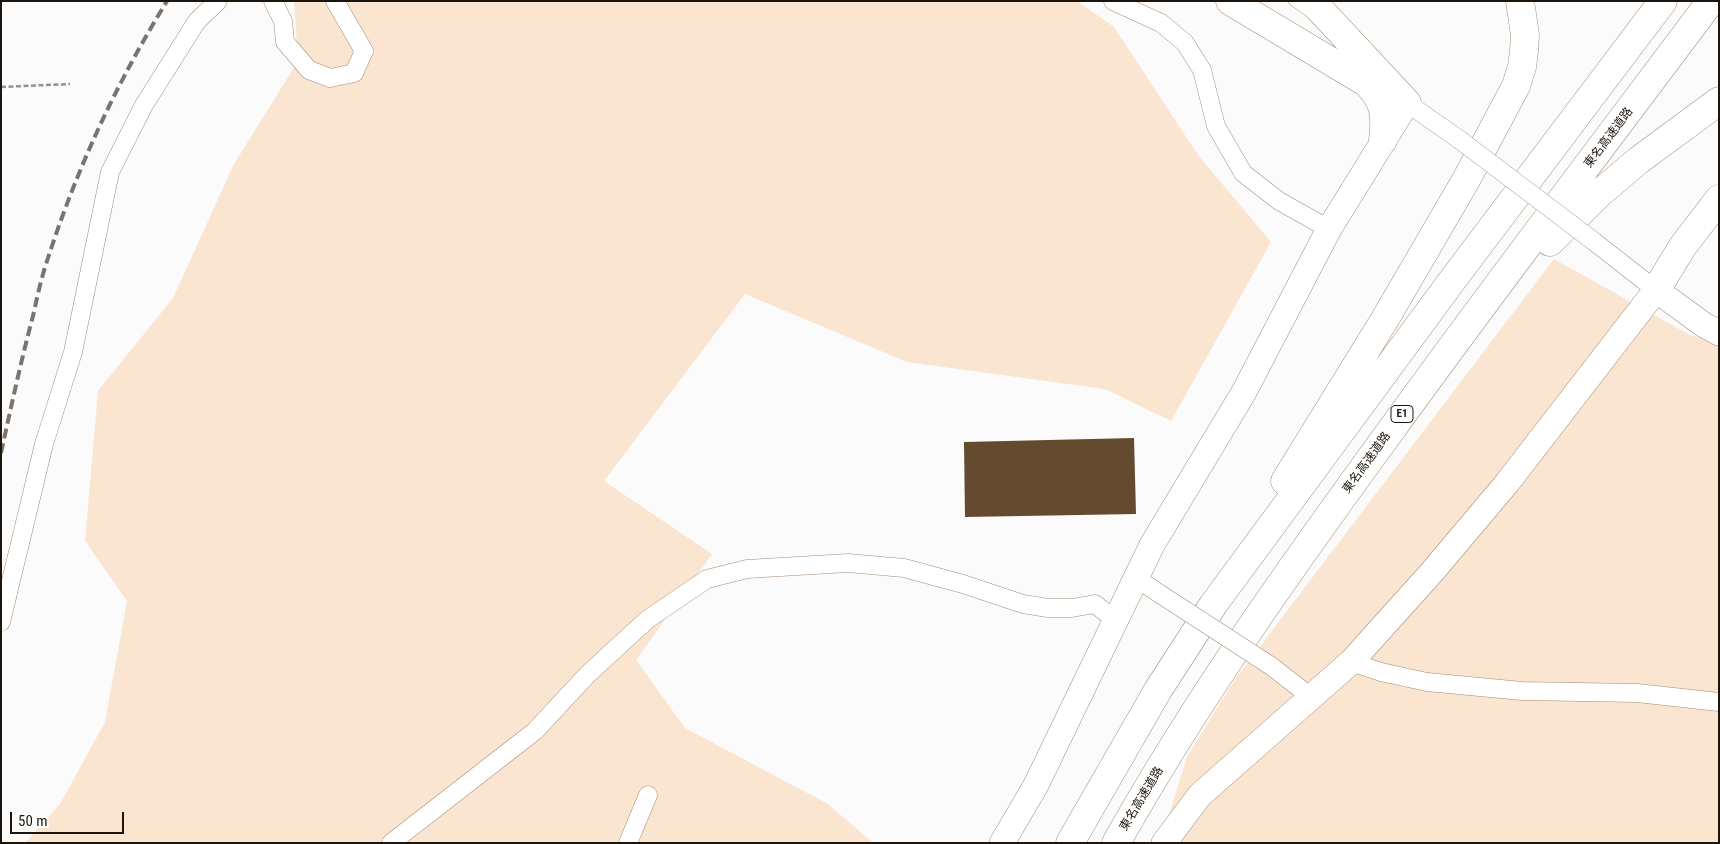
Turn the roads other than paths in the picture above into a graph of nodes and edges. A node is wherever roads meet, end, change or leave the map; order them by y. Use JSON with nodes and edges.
{"nodes":[{"id":1,"x":218,"y":1,"type":"edge"},
{"id":2,"x":273,"y":1,"type":"edge"},
{"id":3,"x":336,"y":1,"type":"edge"},
{"id":4,"x":1113,"y":1,"type":"edge"},
{"id":5,"x":1230,"y":1,"type":"edge"},
{"id":6,"x":1293,"y":1,"type":"edge"},
{"id":7,"x":1520,"y":1,"type":"edge"},
{"id":8,"x":1663,"y":1,"type":"edge"},
{"id":9,"x":1711,"y":1,"type":"edge"},
{"id":10,"x":1318,"y":8,"type":"edge"},
{"id":11,"x":1719,"y":101,"type":"edge"},
{"id":12,"x":1407,"y":103,"type":"junction"},
{"id":13,"x":1383,"y":140,"type":"junction"},
{"id":14,"x":1719,"y":198,"type":"edge"},
{"id":15,"x":1719,"y":216,"type":"edge"},
{"id":16,"x":1329,"y":229,"type":"junction"},
{"id":17,"x":1656,"y":290,"type":"junction"},
{"id":18,"x":1719,"y":333,"type":"edge"},
{"id":19,"x":1427,"y":380,"type":"junction"},
{"id":20,"x":1136,"y":578,"type":"junction"},
{"id":21,"x":1212,"y":605,"type":"junction"},
{"id":22,"x":1115,"y":620,"type":"junction"},
{"id":23,"x":1,"y":622,"type":"edge"},
{"id":24,"x":1351,"y":662,"type":"junction"},
{"id":25,"x":1311,"y":697,"type":"junction"},
{"id":26,"x":1719,"y":702,"type":"edge"},
{"id":27,"x":648,"y":794,"type":"dead end"},
{"id":28,"x":391,"y":843,"type":"edge"},
{"id":29,"x":628,"y":843,"type":"edge"},
{"id":30,"x":1002,"y":843,"type":"edge"},
{"id":31,"x":1070,"y":843,"type":"edge"},
{"id":32,"x":1116,"y":843,"type":"edge"},
{"id":33,"x":1164,"y":843,"type":"edge"}],
"edges":[{"from":1,"to":23,"type":"street"},
{"from":2,"to":3,"type":"street"},
{"from":4,"to":16,"type":"street"},
{"from":5,"to":13,"type":"highway"},
{"from":6,"to":10,"type":"lane"},
{"from":7,"to":21,"type":"highway"},
{"from":8,"to":21,"type":"highway"},
{"from":9,"to":19,"type":"highway","name":"東名高速道路","number":"E1"},
{"from":10,"to":12,"type":"highway"},
{"from":11,"to":19,"type":"highway"},
{"from":12,"to":13,"type":"street"},
{"from":12,"to":17,"type":"street","bridge":true},
{"from":13,"to":16,"type":"street"},
{"from":14,"to":17,"type":"highway"},
{"from":15,"to":17,"type":"highway"},
{"from":16,"to":20,"type":"street"},
{"from":17,"to":18,"type":"street"},
{"from":17,"to":24,"type":"street"},
{"from":19,"to":32,"type":"highway","name":"東名高速道路","number":"E1"},
{"from":20,"to":22,"type":"street"},
{"from":20,"to":25,"type":"street","bridge":true},
{"from":21,"to":31,"type":"highway"},
{"from":22,"to":28,"type":"street"},
{"from":22,"to":30,"type":"street"},
{"from":24,"to":25,"type":"street"},
{"from":24,"to":26,"type":"street"},
{"from":25,"to":33,"type":"street"},
{"from":27,"to":29,"type":"street"}]}
